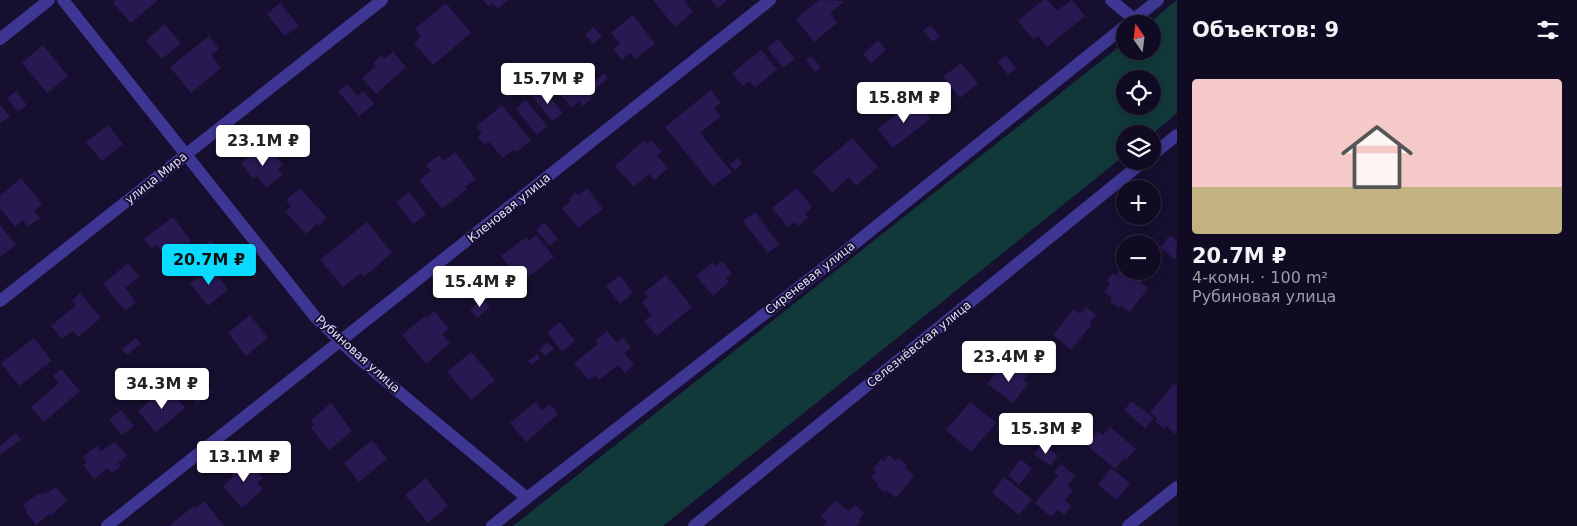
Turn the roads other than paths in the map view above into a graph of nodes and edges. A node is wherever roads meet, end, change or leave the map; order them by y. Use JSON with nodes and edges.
{"nodes":[{"id":1,"x":49,"y":0,"type":"edge"},
{"id":2,"x":63,"y":0,"type":"edge"},
{"id":3,"x":382,"y":0,"type":"edge"},
{"id":4,"x":770,"y":0,"type":"edge"},
{"id":5,"x":1111,"y":0,"type":"edge"},
{"id":6,"x":1158,"y":0,"type":"edge"},
{"id":7,"x":1123,"y":15,"type":"edge"},
{"id":8,"x":1139,"y":15,"type":"edge"},
{"id":9,"x":1116,"y":33,"type":"edge"},
{"id":10,"x":0,"y":39,"type":"edge"},
{"id":11,"x":1177,"y":135,"type":"edge"},
{"id":12,"x":1161,"y":148,"type":"edge"},
{"id":13,"x":185,"y":155,"type":"junction"},
{"id":14,"x":1133,"y":170,"type":"edge"},
{"id":15,"x":0,"y":301,"type":"edge"},
{"id":16,"x":340,"y":342,"type":"junction"},
{"id":17,"x":1177,"y":487,"type":"edge"},
{"id":18,"x":528,"y":498,"type":"junction"},
{"id":19,"x":107,"y":526,"type":"edge"},
{"id":20,"x":492,"y":526,"type":"edge"},
{"id":21,"x":694,"y":526,"type":"edge"},
{"id":22,"x":1128,"y":526,"type":"edge"}],
"edges":[{"from":1,"to":10,"type":"street"},
{"from":2,"to":13,"type":"street","name":"Рубиновая улица"},
{"from":3,"to":13,"type":"street","name":"улица Мира"},
{"from":4,"to":16,"type":"street","name":"Кленовая улица"},
{"from":5,"to":7,"type":"street"},
{"from":6,"to":8,"type":"street","name":"Сиреневая улица"},
{"from":9,"to":18,"type":"street","name":"Сиреневая улица"},
{"from":11,"to":12,"type":"street"},
{"from":13,"to":15,"type":"street","name":"улица Мира"},
{"from":13,"to":16,"type":"street","name":"Рубиновая улица"},
{"from":14,"to":21,"type":"street","name":"Селезнёвская улица"},
{"from":16,"to":18,"type":"street","name":"Рубиновая улица"},
{"from":16,"to":19,"type":"street","name":"Кленовая улица"},
{"from":17,"to":22,"type":"street"},
{"from":18,"to":20,"type":"street","name":"Сиреневая улица"}]}
